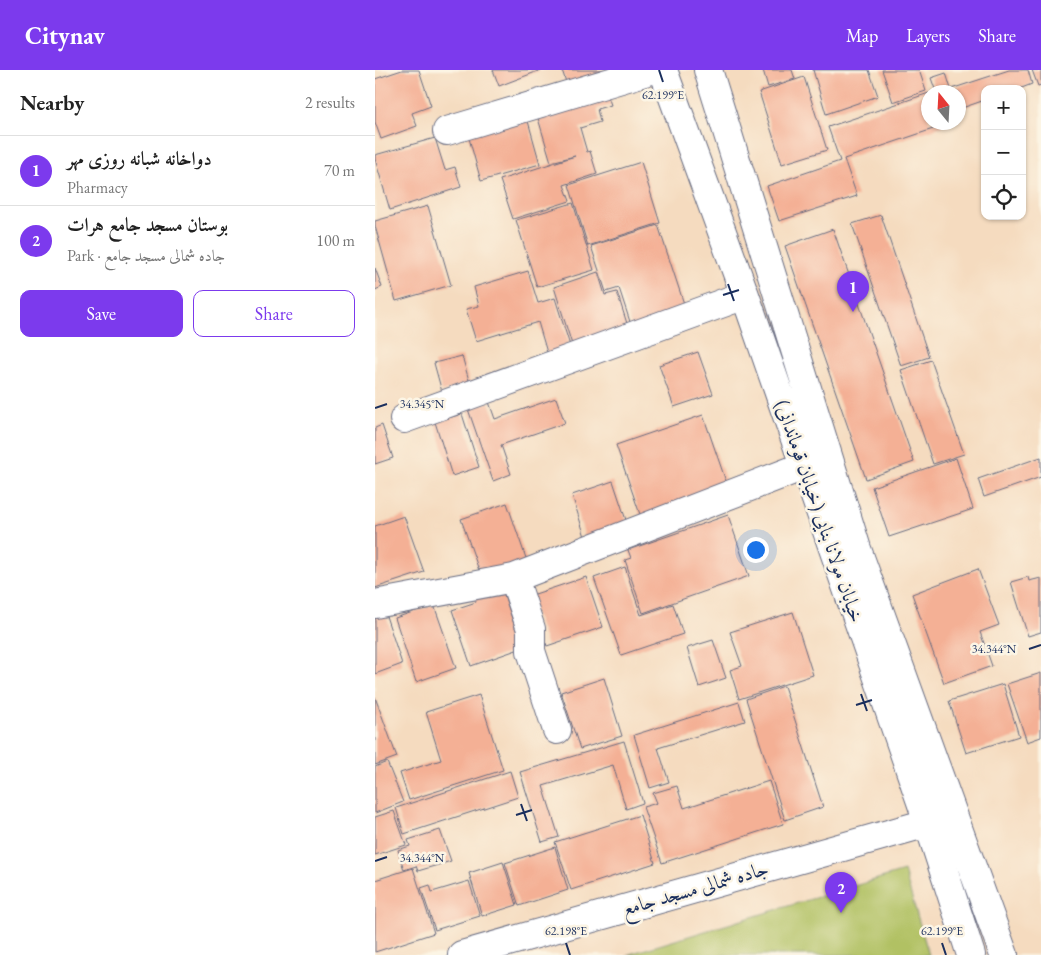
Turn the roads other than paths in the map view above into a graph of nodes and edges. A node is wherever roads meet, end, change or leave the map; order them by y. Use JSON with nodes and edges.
{"nodes":[{"id":1,"x":651,"y":70,"type":"edge"},
{"id":2,"x":663,"y":70,"type":"edge"},
{"id":3,"x":709,"y":70,"type":"edge"},
{"id":4,"x":447,"y":131,"type":"dead end"},
{"id":5,"x":745,"y":295,"type":"junction"},
{"id":6,"x":404,"y":419,"type":"dead end"},
{"id":7,"x":804,"y":466,"type":"junction"},
{"id":8,"x":514,"y":578,"type":"junction"},
{"id":9,"x":375,"y":604,"type":"edge"},
{"id":10,"x":557,"y":730,"type":"dead end"},
{"id":11,"x":941,"y":819,"type":"junction"},
{"id":12,"x":462,"y":955,"type":"edge"},
{"id":13,"x":971,"y":955,"type":"edge"},
{"id":14,"x":1004,"y":955,"type":"edge"}],
"edges":[{"from":1,"to":4,"type":"street"},
{"from":2,"to":5,"type":"street","name":"خیابان مولانا بنایی (خیابان قوماندانی)"},
{"from":3,"to":11,"type":"street","name":"خیابان مولانا بنایی (خیابان قوماندانی)"},
{"from":5,"to":6,"type":"street"},
{"from":5,"to":7,"type":"street","name":"خیابان مولانا بنایی (خیابان قوماندانی)"},
{"from":7,"to":8,"type":"street"},
{"from":7,"to":11,"type":"street","name":"خیابان مولانا بنایی (خیابان قوماندانی)"},
{"from":8,"to":9,"type":"street"},
{"from":8,"to":10,"type":"street"},
{"from":11,"to":12,"type":"street","name":"جاده شمالی مسجد جامع"},
{"from":11,"to":13,"type":"street","name":"خیابان مولانا بنایی (خیابان قوماندانی)"},
{"from":11,"to":14,"type":"street","name":"خیابان مولانا بنایی (خیابان قوماندانی)"}]}
